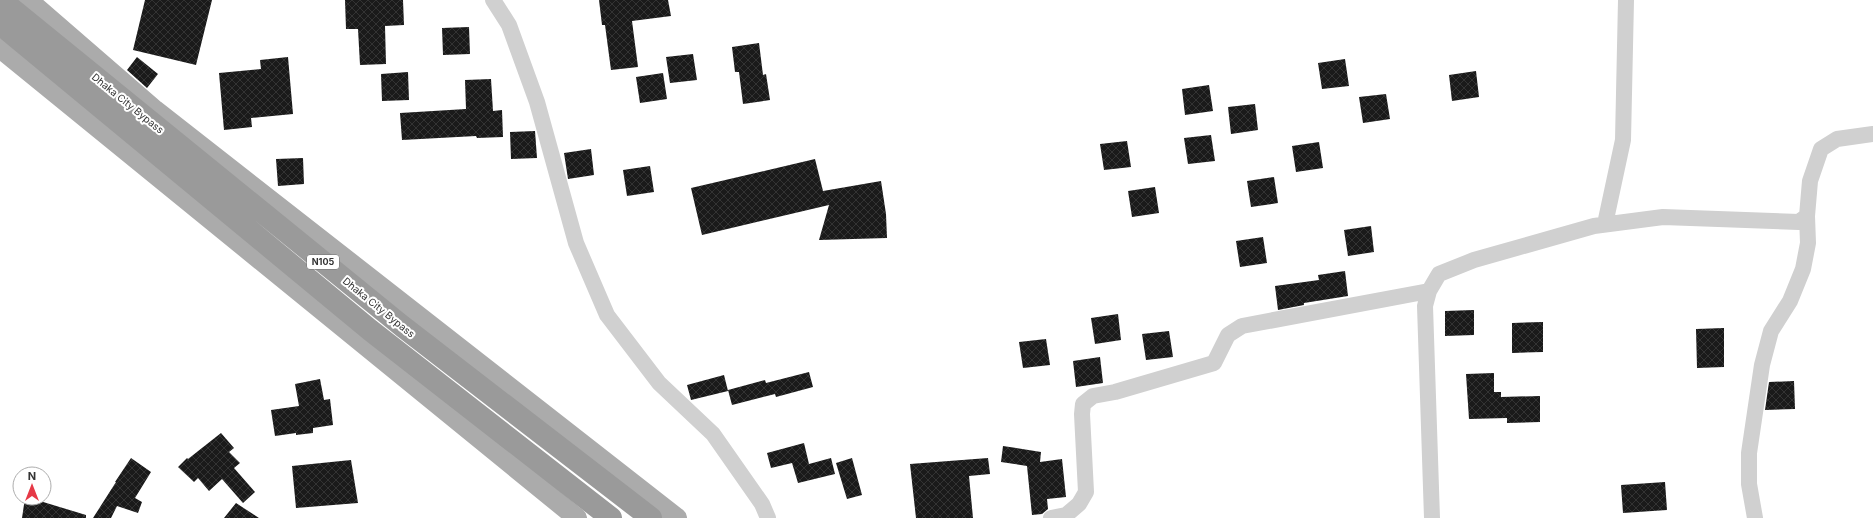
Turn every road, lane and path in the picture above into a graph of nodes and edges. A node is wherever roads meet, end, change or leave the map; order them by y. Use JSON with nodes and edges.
{"nodes":[{"id":1,"x":1,"y":0,"type":"edge"},
{"id":2,"x":28,"y":0,"type":"edge"},
{"id":3,"x":494,"y":0,"type":"edge"},
{"id":4,"x":1626,"y":0,"type":"edge"},
{"id":5,"x":0,"y":24,"type":"edge"},
{"id":6,"x":0,"y":48,"type":"edge"},
{"id":7,"x":1873,"y":134,"type":"edge"},
{"id":8,"x":1807,"y":216,"type":"junction"},
{"id":9,"x":1605,"y":224,"type":"junction"},
{"id":10,"x":1429,"y":291,"type":"junction"},
{"id":11,"x":1080,"y":511,"type":"edge"},
{"id":12,"x":578,"y":518,"type":"edge"},
{"id":13,"x":611,"y":518,"type":"edge"},
{"id":14,"x":651,"y":518,"type":"edge"},
{"id":15,"x":677,"y":518,"type":"edge"},
{"id":16,"x":768,"y":518,"type":"edge"},
{"id":17,"x":1051,"y":518,"type":"edge"},
{"id":18,"x":1432,"y":518,"type":"edge"},
{"id":19,"x":1755,"y":518,"type":"edge"}],
"edges":[{"from":1,"to":14,"type":"highway","name":"Dhaka City Bypass","number":"N105"},
{"from":2,"to":15,"type":"main road"},
{"from":3,"to":16,"type":"street"},
{"from":4,"to":9,"type":"street"},
{"from":5,"to":13,"type":"highway","name":"Dhaka City Bypass","number":"N105"},
{"from":6,"to":12,"type":"main road"},
{"from":7,"to":8,"type":"street"},
{"from":8,"to":9,"type":"street"},
{"from":8,"to":19,"type":"street"},
{"from":9,"to":10,"type":"street"},
{"from":10,"to":11,"type":"street"},
{"from":10,"to":18,"type":"street"},
{"from":11,"to":17,"type":"street"}]}
